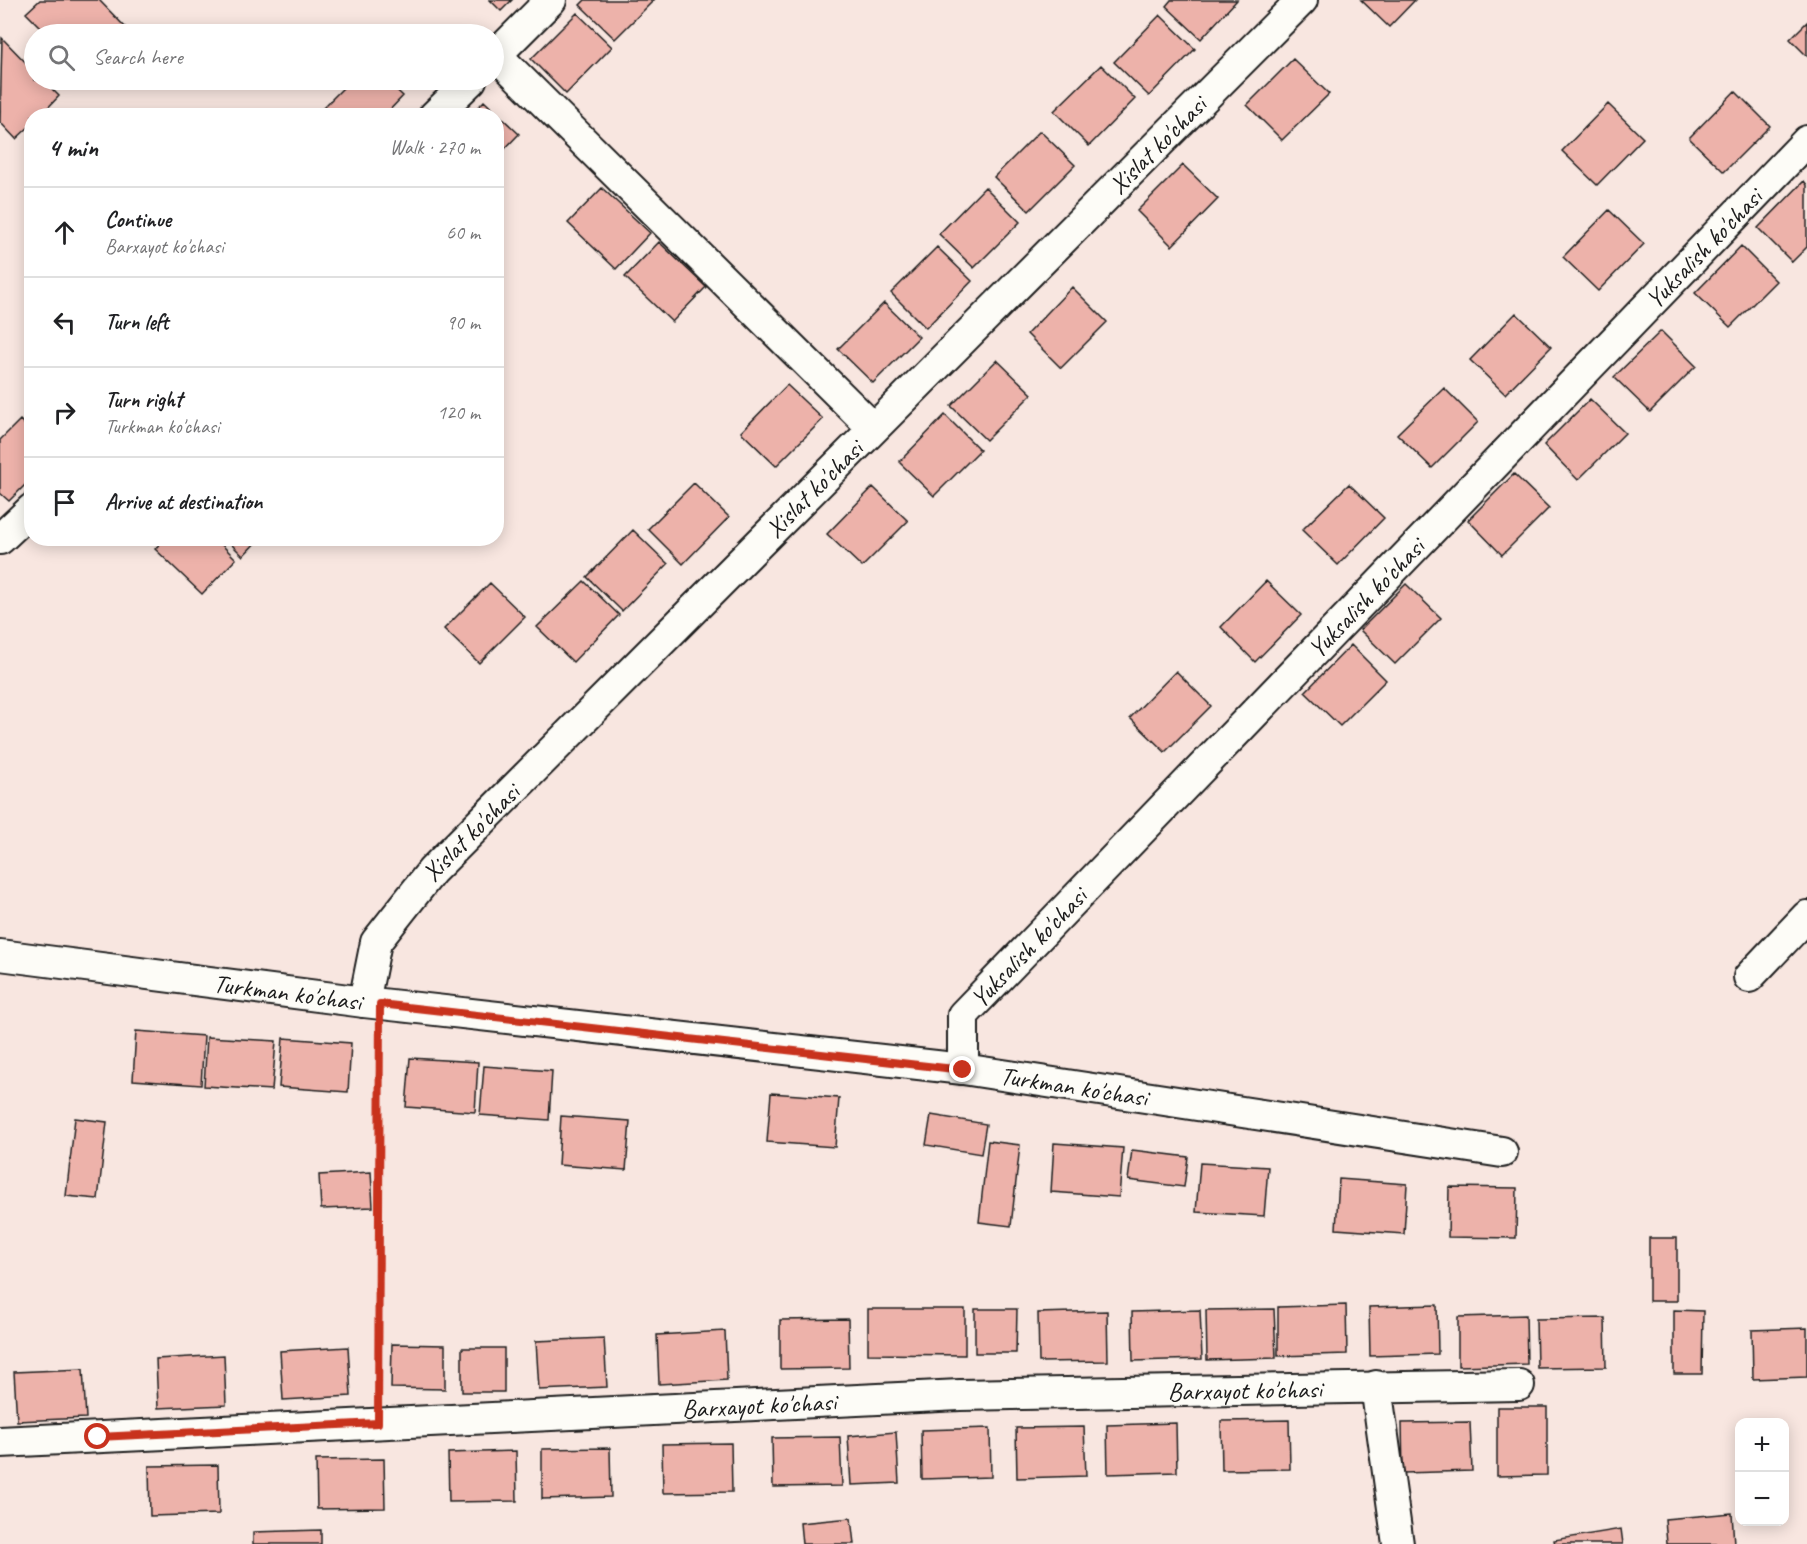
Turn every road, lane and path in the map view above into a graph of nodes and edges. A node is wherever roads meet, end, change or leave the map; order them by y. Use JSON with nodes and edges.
{"nodes":[{"id":1,"x":551,"y":0,"type":"edge"},
{"id":2,"x":1302,"y":0,"type":"edge"},
{"id":3,"x":504,"y":47,"type":"edge"},
{"id":4,"x":504,"y":65,"type":"edge"},
{"id":5,"x":461,"y":90,"type":"edge"},
{"id":6,"x":442,"y":108,"type":"edge"},
{"id":7,"x":1807,"y":141,"type":"edge"},
{"id":8,"x":873,"y":428,"type":"junction"},
{"id":9,"x":24,"y":516,"type":"edge"},
{"id":10,"x":0,"y":539,"type":"edge"},
{"id":11,"x":1807,"y":916,"type":"edge"},
{"id":12,"x":0,"y":955,"type":"edge"},
{"id":13,"x":1749,"y":977,"type":"dead end"},
{"id":14,"x":372,"y":1003,"type":"junction"},
{"id":15,"x":963,"y":1070,"type":"junction"},
{"id":16,"x":1502,"y":1152,"type":"dead end"},
{"id":17,"x":1519,"y":1384,"type":"dead end"},
{"id":18,"x":1376,"y":1386,"type":"junction"},
{"id":19,"x":378,"y":1423,"type":"junction"},
{"id":20,"x":0,"y":1442,"type":"edge"},
{"id":21,"x":1398,"y":1544,"type":"edge"}],
"edges":[{"from":1,"to":3,"type":"street"},
{"from":2,"to":8,"type":"street","name":"Xislat ko'chasi"},
{"from":4,"to":8,"type":"street"},
{"from":5,"to":6,"type":"street"},
{"from":7,"to":15,"type":"street","name":"Yuksalish ko'chasi"},
{"from":8,"to":14,"type":"street","name":"Xislat ko'chasi"},
{"from":9,"to":10,"type":"street"},
{"from":11,"to":13,"type":"street"},
{"from":12,"to":14,"type":"street","name":"Turkman ko'chasi"},
{"from":14,"to":15,"type":"street","name":"Turkman ko'chasi"},
{"from":14,"to":19,"type":"path"},
{"from":15,"to":16,"type":"street","name":"Turkman ko'chasi"},
{"from":17,"to":18,"type":"street","name":"Barxayot ko'chasi"},
{"from":18,"to":19,"type":"street","name":"Barxayot ko'chasi"},
{"from":18,"to":21,"type":"street"},
{"from":19,"to":20,"type":"street","name":"Barxayot ko'chasi"}]}
